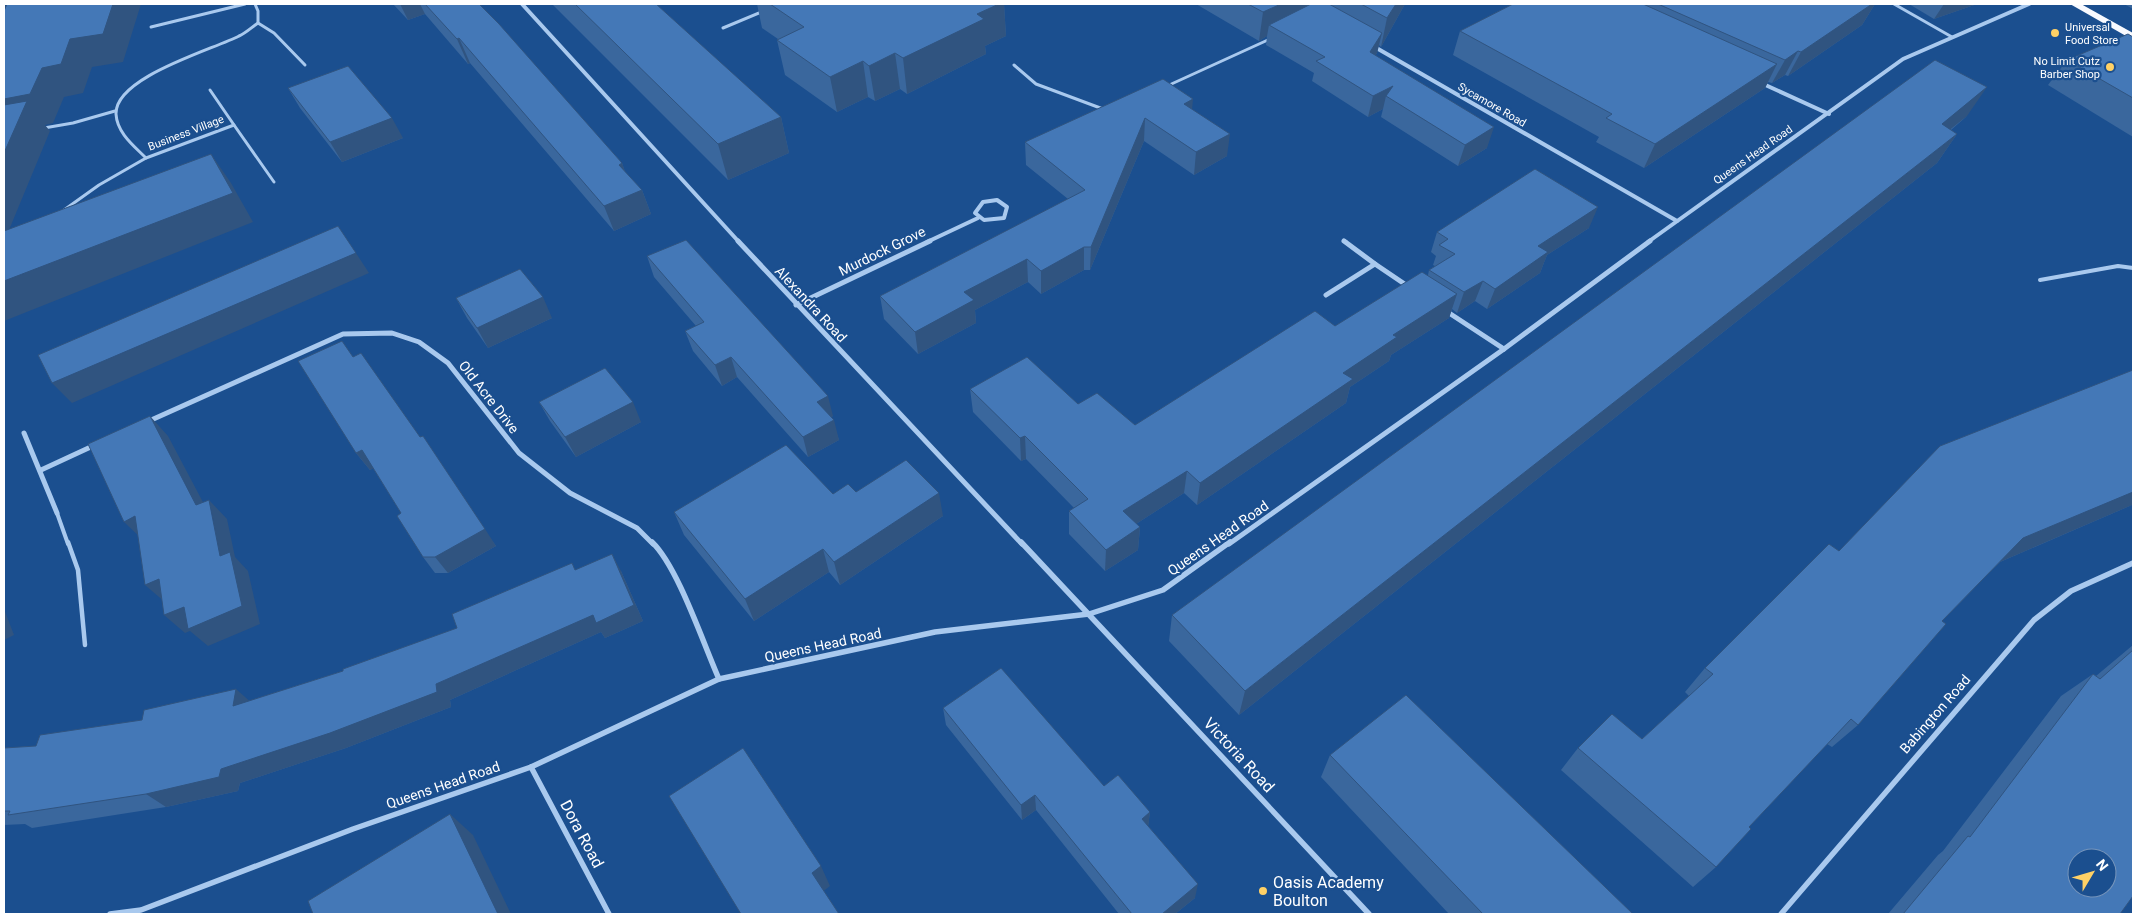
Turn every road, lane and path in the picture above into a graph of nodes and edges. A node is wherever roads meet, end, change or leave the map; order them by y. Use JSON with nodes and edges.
{"nodes":[{"id":1,"x":245,"y":4,"type":"edge"},
{"id":2,"x":255,"y":4,"type":"edge"},
{"id":3,"x":522,"y":4,"type":"edge"},
{"id":4,"x":1894,"y":4,"type":"edge"},
{"id":5,"x":2029,"y":4,"type":"edge"},
{"id":6,"x":2075,"y":4,"type":"edge"},
{"id":7,"x":765,"y":11,"type":"dead end"},
{"id":8,"x":258,"y":23,"type":"junction"},
{"id":9,"x":151,"y":27,"type":"dead end"},
{"id":10,"x":723,"y":28,"type":"dead end"},
{"id":11,"x":1277,"y":36,"type":"edge"},
{"id":12,"x":1952,"y":37,"type":"junction"},
{"id":13,"x":2133,"y":37,"type":"edge"},
{"id":14,"x":1369,"y":44,"type":"edge"},
{"id":15,"x":304,"y":65,"type":"dead end"},
{"id":16,"x":1014,"y":65,"type":"dead end"},
{"id":17,"x":1759,"y":81,"type":"edge"},
{"id":18,"x":1161,"y":88,"type":"edge"},
{"id":19,"x":210,"y":90,"type":"dead end"},
{"id":20,"x":115,"y":111,"type":"junction"},
{"id":21,"x":1110,"y":111,"type":"edge"},
{"id":22,"x":1829,"y":114,"type":"junction"},
{"id":23,"x":234,"y":125,"type":"junction"},
{"id":24,"x":44,"y":128,"type":"dead end"},
{"id":25,"x":146,"y":158,"type":"junction"},
{"id":26,"x":274,"y":182,"type":"dead end"},
{"id":27,"x":61,"y":212,"type":"edge"},
{"id":28,"x":978,"y":218,"type":"junction"},
{"id":29,"x":1676,"y":221,"type":"junction"},
{"id":30,"x":1344,"y":241,"type":"dead end"},
{"id":31,"x":1375,"y":264,"type":"junction"},
{"id":32,"x":2133,"y":268,"type":"edge"},
{"id":33,"x":2040,"y":280,"type":"dead end"},
{"id":34,"x":1415,"y":290,"type":"edge"},
{"id":35,"x":1326,"y":295,"type":"dead end"},
{"id":36,"x":796,"y":305,"type":"junction"},
{"id":37,"x":1439,"y":306,"type":"edge"},
{"id":38,"x":1504,"y":349,"type":"junction"},
{"id":39,"x":139,"y":426,"type":"edge"},
{"id":40,"x":24,"y":432,"type":"dead end"},
{"id":41,"x":103,"y":442,"type":"edge"},
{"id":42,"x":41,"y":470,"type":"junction"},
{"id":43,"x":57,"y":513,"type":"joint"},
{"id":44,"x":2133,"y":563,"type":"edge"},
{"id":45,"x":1089,"y":614,"type":"junction"},
{"id":46,"x":85,"y":645,"type":"dead end"},
{"id":47,"x":719,"y":680,"type":"junction"},
{"id":48,"x":531,"y":767,"type":"junction"},
{"id":49,"x":110,"y":914,"type":"edge"},
{"id":50,"x":609,"y":914,"type":"edge"},
{"id":51,"x":1369,"y":914,"type":"edge"},
{"id":52,"x":1781,"y":914,"type":"edge"}],
"edges":[{"from":1,"to":9,"type":"lane"},
{"from":2,"to":8,"type":"lane"},
{"from":3,"to":36,"type":"street","name":"Alexandra Road"},
{"from":4,"to":12,"type":"lane"},
{"from":5,"to":12,"type":"street","name":"Queens Head Road"},
{"from":6,"to":13,"type":"highway"},
{"from":7,"to":10,"type":"lane"},
{"from":8,"to":15,"type":"lane"},
{"from":8,"to":20,"type":"lane"},
{"from":11,"to":18,"type":"lane"},
{"from":12,"to":22,"type":"street","name":"Queens Head Road"},
{"from":14,"to":29,"type":"street","name":"Sycamore Road"},
{"from":16,"to":21,"type":"lane"},
{"from":17,"to":22,"type":"street"},
{"from":19,"to":23,"type":"lane"},
{"from":20,"to":24,"type":"lane"},
{"from":20,"to":25,"type":"lane","name":"Business Village"},
{"from":22,"to":29,"type":"street","name":"Queens Head Road"},
{"from":23,"to":25,"type":"lane","name":"Business Village"},
{"from":23,"to":26,"type":"lane","name":"Business Village"},
{"from":25,"to":27,"type":"lane"},
{"from":28,"to":28,"type":"street","name":"Murdock Grove"},
{"from":28,"to":36,"type":"street","name":"Murdock Grove"},
{"from":29,"to":38,"type":"street","name":"Queens Head Road"},
{"from":30,"to":31,"type":"street"},
{"from":31,"to":34,"type":"street"},
{"from":31,"to":35,"type":"street"},
{"from":32,"to":33,"type":"lane"},
{"from":36,"to":45,"type":"street","name":"Alexandra Road"},
{"from":37,"to":38,"type":"street"},
{"from":38,"to":45,"type":"street","name":"Queens Head Road"},
{"from":39,"to":47,"type":"street","name":"Old Acre Drive"},
{"from":40,"to":42,"type":"street"},
{"from":41,"to":42,"type":"street"},
{"from":42,"to":43,"type":"street"},
{"from":43,"to":46,"type":"lane"},
{"from":44,"to":52,"type":"street","name":"Babington Road"},
{"from":45,"to":47,"type":"street","name":"Queens Head Road"},
{"from":45,"to":51,"type":"street","name":"Victoria Road"},
{"from":47,"to":48,"type":"street","name":"Queens Head Road"},
{"from":48,"to":49,"type":"street","name":"Queens Head Road"},
{"from":48,"to":50,"type":"street","name":"Dora Road"}]}
